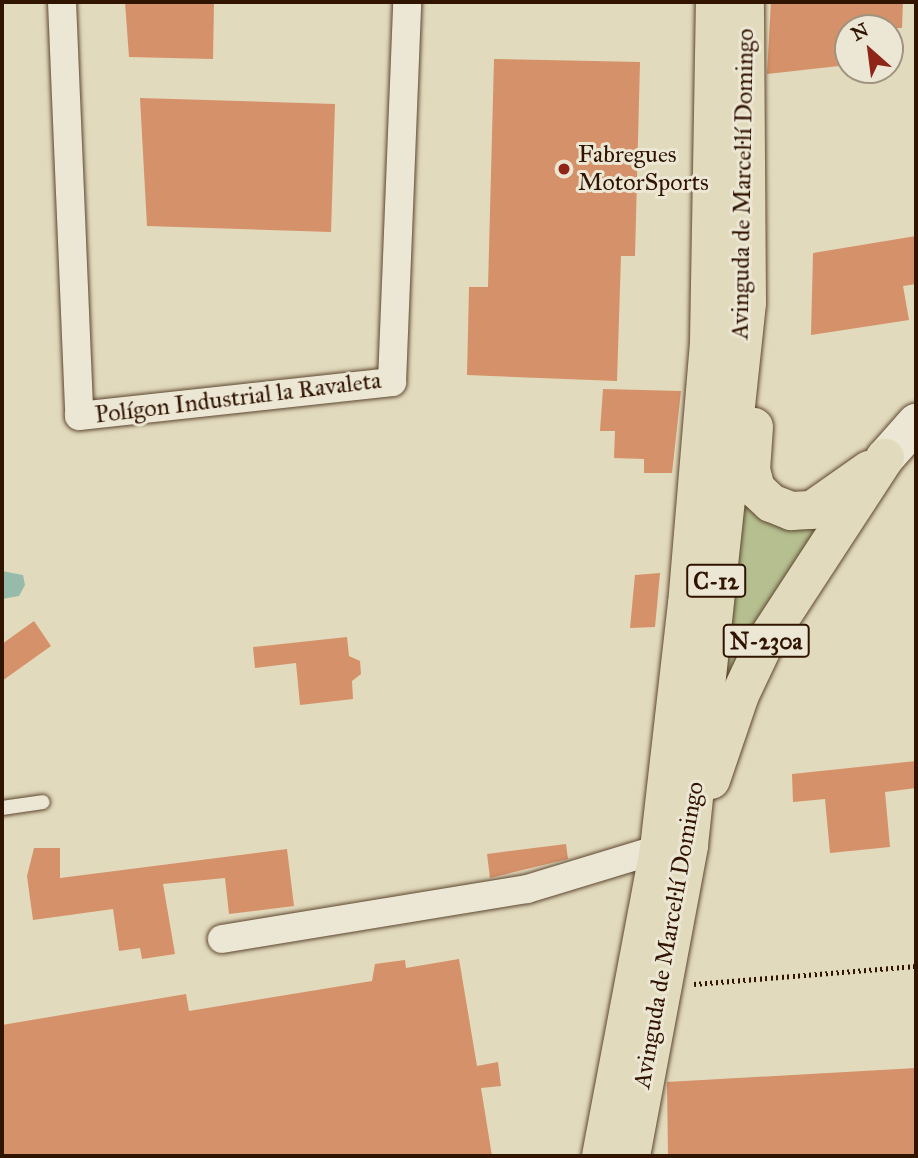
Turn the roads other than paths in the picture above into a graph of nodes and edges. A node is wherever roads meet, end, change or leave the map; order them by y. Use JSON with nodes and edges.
{"nodes":[{"id":1,"x":62,"y":2,"type":"edge"},
{"id":2,"x":407,"y":2,"type":"edge"},
{"id":3,"x":715,"y":2,"type":"edge"},
{"id":4,"x":745,"y":2,"type":"edge"},
{"id":5,"x":747,"y":303,"type":"junction"},
{"id":6,"x":916,"y":423,"type":"edge"},
{"id":7,"x":885,"y":458,"type":"junction"},
{"id":8,"x":43,"y":802,"type":"dead end"},
{"id":9,"x":2,"y":808,"type":"edge"},
{"id":10,"x":674,"y":847,"type":"junction"},
{"id":11,"x":222,"y":939,"type":"dead end"},
{"id":12,"x":601,"y":1156,"type":"edge"},
{"id":13,"x":631,"y":1156,"type":"edge"}],
"edges":[{"from":1,"to":2,"type":"street","name":"Polígon Industrial la Ravaleta"},
{"from":3,"to":10,"type":"main road","number":"C-12"},
{"from":4,"to":5,"type":"main road","name":"Avinguda de Marcel·lí Domingo","number":"C-12"},
{"from":5,"to":7,"type":"main road","number":"N-230a"},
{"from":5,"to":10,"type":"main road","name":"Avinguda de Marcel·lí Domingo","number":"C-12"},
{"from":6,"to":7,"type":"street","number":"N-230a"},
{"from":7,"to":10,"type":"main road","number":"N-230a"},
{"from":8,"to":9,"type":"lane"},
{"from":10,"to":11,"type":"street"},
{"from":10,"to":12,"type":"main road","number":"C-12"},
{"from":10,"to":13,"type":"main road","name":"Avinguda de Marcel·lí Domingo","number":"C-12"}]}
